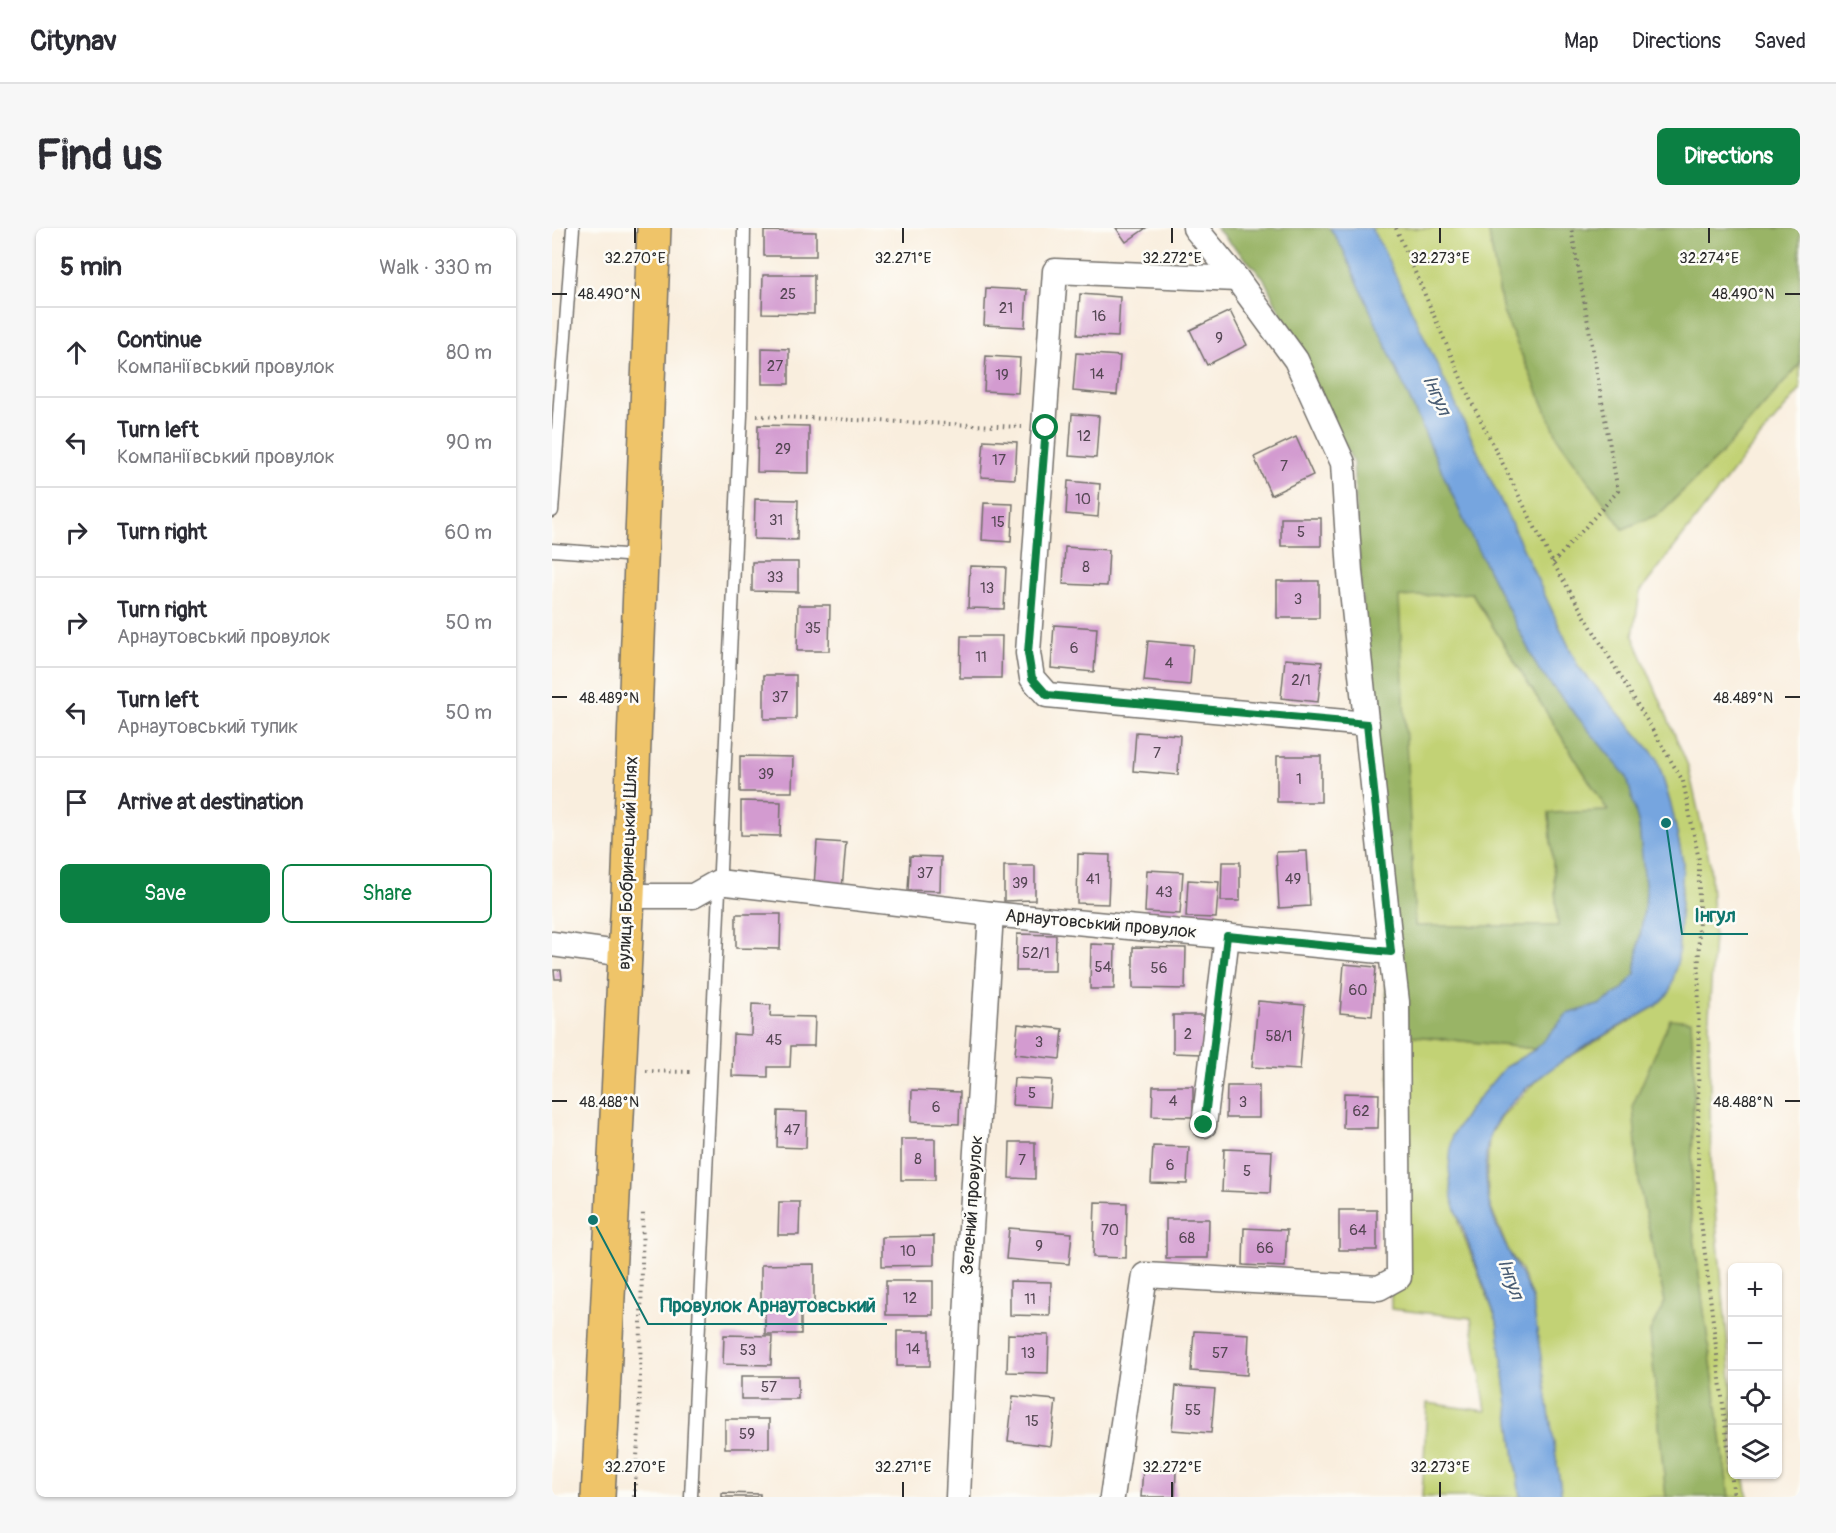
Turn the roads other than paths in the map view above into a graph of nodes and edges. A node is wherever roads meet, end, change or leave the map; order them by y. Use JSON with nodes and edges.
{"nodes":[{"id":1,"x":573,"y":228,"type":"edge"},
{"id":2,"x":654,"y":228,"type":"edge"},
{"id":3,"x":744,"y":228,"type":"edge"},
{"id":4,"x":1195,"y":228,"type":"edge"},
{"id":5,"x":1237,"y":279,"type":"junction"},
{"id":6,"x":556,"y":426,"type":"edge"},
{"id":7,"x":552,"y":511,"type":"edge"},
{"id":8,"x":552,"y":550,"type":"edge"},
{"id":9,"x":640,"y":556,"type":"junction"},
{"id":10,"x":1367,"y":724,"type":"junction"},
{"id":11,"x":718,"y":882,"type":"junction"},
{"id":12,"x":628,"y":896,"type":"junction"},
{"id":13,"x":991,"y":914,"type":"junction"},
{"id":14,"x":1227,"y":936,"type":"junction"},
{"id":15,"x":552,"y":944,"type":"edge"},
{"id":16,"x":1391,"y":952,"type":"junction"},
{"id":17,"x":625,"y":954,"type":"junction"},
{"id":18,"x":1204,"y":1125,"type":"dead end"},
{"id":19,"x":598,"y":1497,"type":"edge"},
{"id":20,"x":691,"y":1497,"type":"edge"},
{"id":21,"x":958,"y":1497,"type":"edge"},
{"id":22,"x":1112,"y":1497,"type":"edge"}],
"edges":[{"from":1,"to":6,"type":"lane"},
{"from":2,"to":9,"type":"main road","name":"вулиця Бобринецький Шлях"},
{"from":3,"to":11,"type":"lane"},
{"from":4,"to":5,"type":"street"},
{"from":5,"to":10,"type":"street"},
{"from":5,"to":10,"type":"street"},
{"from":6,"to":7,"type":"lane"},
{"from":8,"to":9,"type":"lane"},
{"from":9,"to":12,"type":"main road","name":"вулиця Бобринецький Шлях"},
{"from":10,"to":16,"type":"street"},
{"from":11,"to":12,"type":"street"},
{"from":11,"to":13,"type":"street","name":"Арнаутовський провулок"},
{"from":11,"to":20,"type":"lane"},
{"from":12,"to":17,"type":"main road","name":"вулиця Бобринецький Шлях"},
{"from":13,"to":14,"type":"street","name":"Арнаутовський провулок"},
{"from":13,"to":21,"type":"street","name":"Зелений провулок"},
{"from":14,"to":16,"type":"street","name":"Арнаутовський провулок"},
{"from":14,"to":18,"type":"street"},
{"from":15,"to":17,"type":"street"},
{"from":16,"to":22,"type":"street"},
{"from":17,"to":19,"type":"main road","name":"вулиця Бобринецький Шлях"}]}
